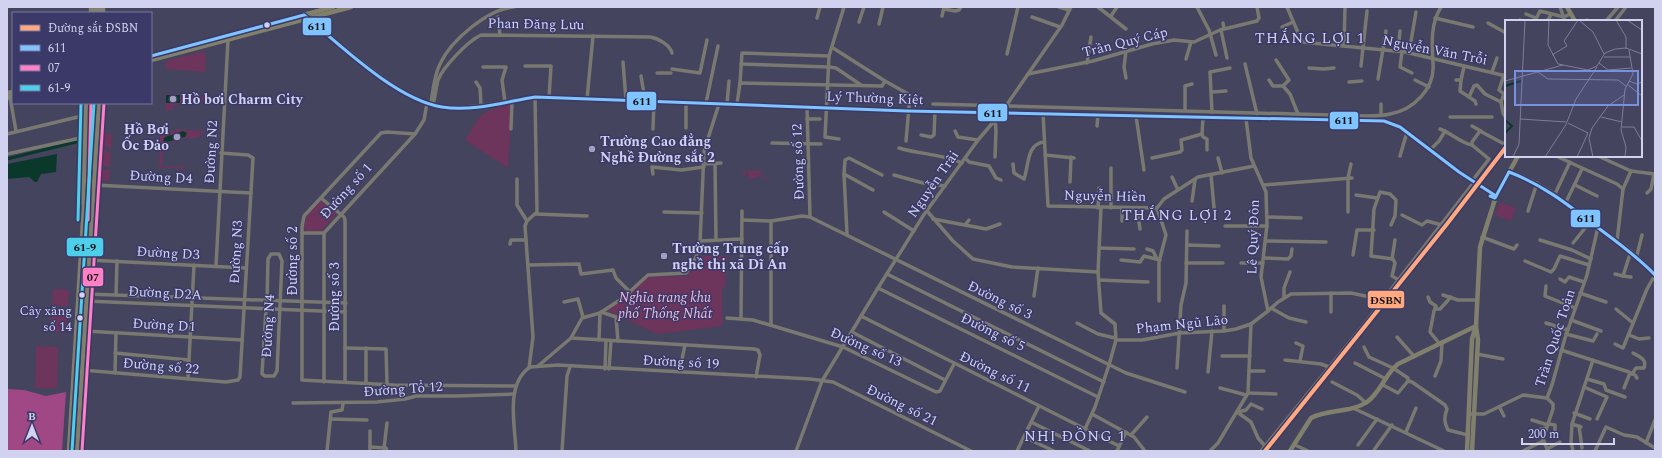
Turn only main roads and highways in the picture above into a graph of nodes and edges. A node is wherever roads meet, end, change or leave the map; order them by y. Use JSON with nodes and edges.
{"nodes":[{"id":1,"x":333,"y":7,"type":"edge"},
{"id":2,"x":351,"y":7,"type":"edge"},
{"id":3,"x":1567,"y":7,"type":"edge"},
{"id":4,"x":304,"y":15,"type":"junction"},
{"id":5,"x":308,"y":19,"type":"junction"},
{"id":6,"x":1574,"y":20,"type":"edge"},
{"id":7,"x":228,"y":38,"type":"junction"},
{"id":8,"x":155,"y":56,"type":"edge"},
{"id":9,"x":86,"y":104,"type":"edge"},
{"id":10,"x":90,"y":104,"type":"edge"},
{"id":11,"x":94,"y":104,"type":"edge"},
{"id":12,"x":99,"y":104,"type":"edge"},
{"id":13,"x":1517,"y":157,"type":"edge"},
{"id":14,"x":1509,"y":172,"type":"junction"},
{"id":15,"x":1496,"y":197,"type":"junction"},
{"id":16,"x":87,"y":202,"type":"junction"},
{"id":17,"x":92,"y":207,"type":"junction"},
{"id":18,"x":1655,"y":275,"type":"edge"},
{"id":19,"x":1476,"y":326,"type":"junction"},
{"id":20,"x":1471,"y":414,"type":"junction"},
{"id":21,"x":69,"y":451,"type":"edge"},
{"id":22,"x":77,"y":451,"type":"edge"},
{"id":23,"x":1290,"y":451,"type":"edge"},
{"id":24,"x":1467,"y":451,"type":"edge"},
{"id":25,"x":1472,"y":451,"type":"edge"}],
"edges":[{"from":1,"to":4,"type":"main road"},
{"from":2,"to":5,"type":"main road"},
{"from":3,"to":6,"type":"main road"},
{"from":4,"to":5,"type":"main road","name":"Lý Thường Kiệt"},
{"from":4,"to":7,"type":"main road"},
{"from":5,"to":7,"type":"main road"},
{"from":5,"to":15,"type":"main road","name":"Lý Thường Kiệt"},
{"from":7,"to":8,"type":"main road"},
{"from":9,"to":16,"type":"main road"},
{"from":10,"to":16,"type":"main road"},
{"from":11,"to":16,"type":"main road"},
{"from":12,"to":17,"type":"main road"},
{"from":13,"to":14,"type":"main road"},
{"from":14,"to":15,"type":"main road"},
{"from":14,"to":18,"type":"main road"},
{"from":15,"to":19,"type":"main road"},
{"from":16,"to":17,"type":"main road"},
{"from":16,"to":21,"type":"main road"},
{"from":17,"to":22,"type":"main road"},
{"from":19,"to":20,"type":"main road"},
{"from":19,"to":20,"type":"main road"},
{"from":19,"to":23,"type":"main road"},
{"from":20,"to":24,"type":"main road"},
{"from":20,"to":25,"type":"main road"}]}
